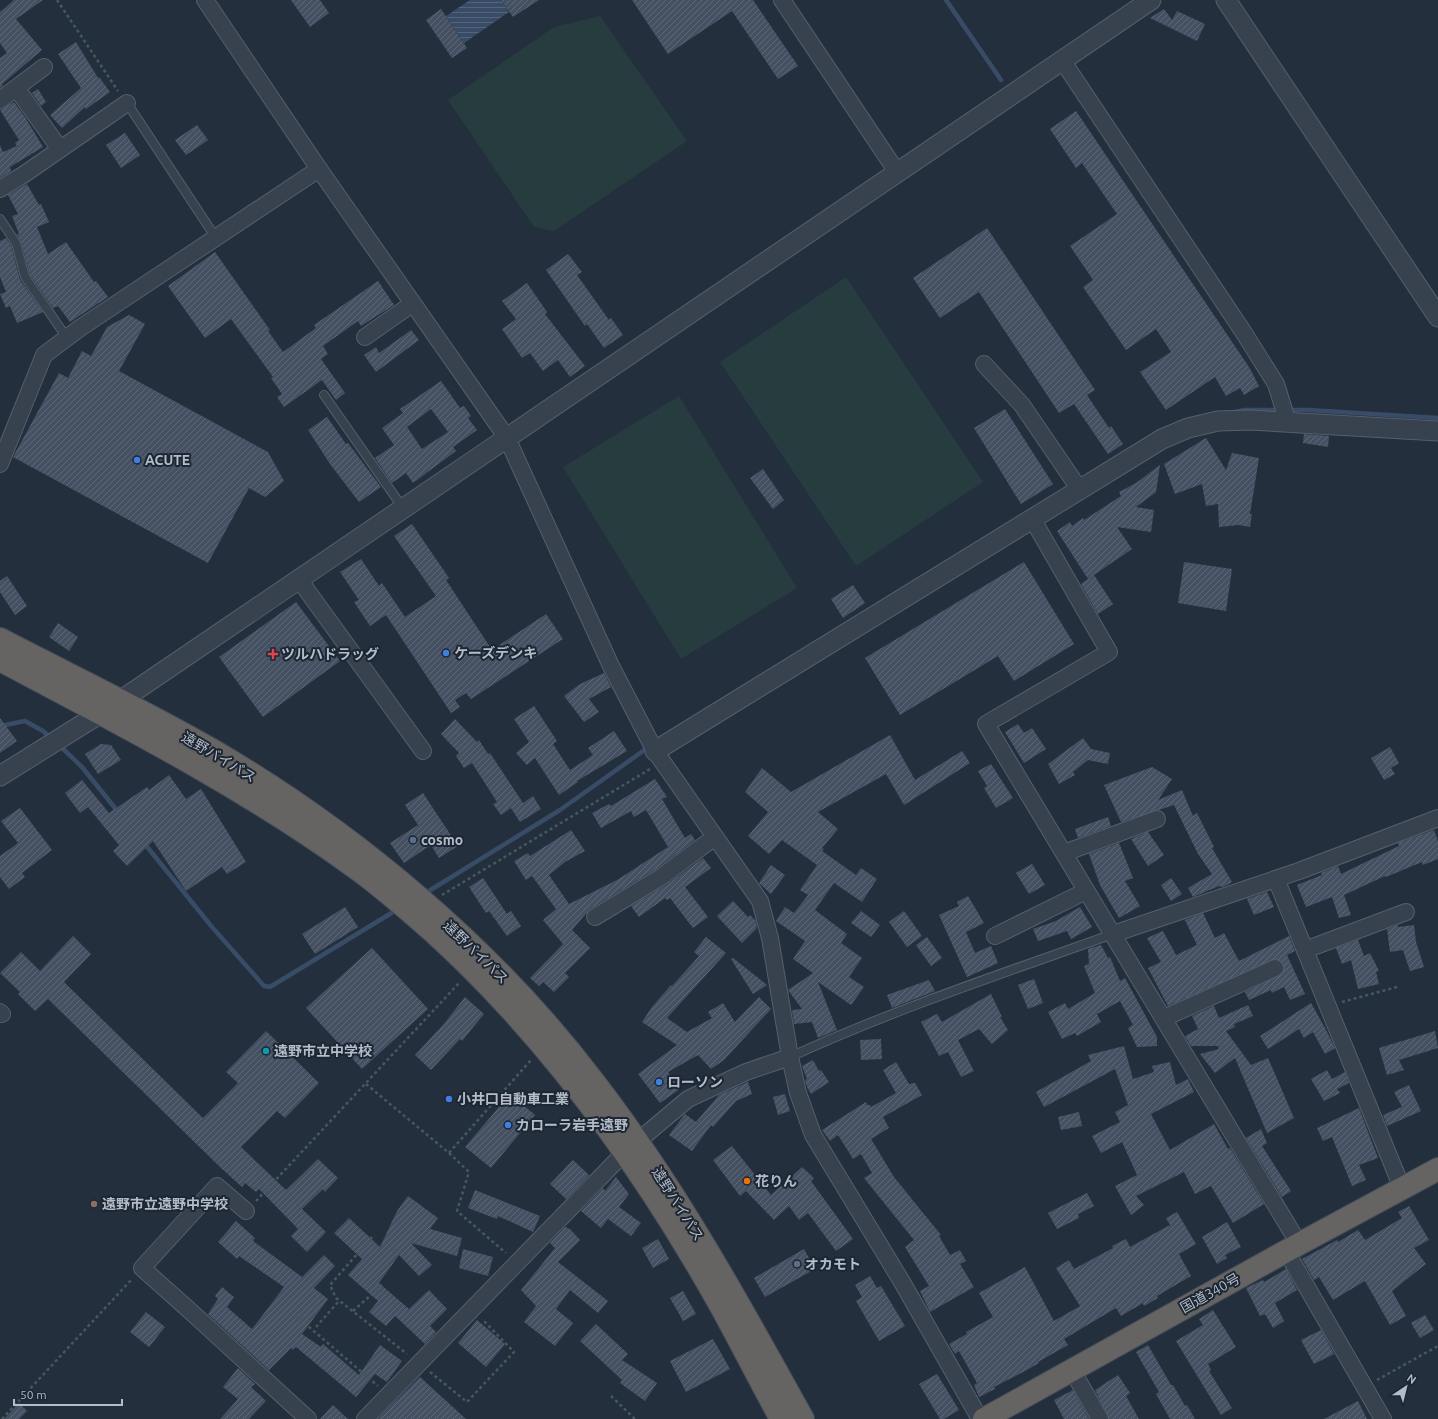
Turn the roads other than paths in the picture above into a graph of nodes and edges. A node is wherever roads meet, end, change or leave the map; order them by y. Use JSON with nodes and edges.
{"nodes":[{"id":1,"x":205,"y":0,"type":"edge"},
{"id":2,"x":782,"y":0,"type":"edge"},
{"id":3,"x":1150,"y":0,"type":"edge"},
{"id":4,"x":1226,"y":0,"type":"edge"},
{"id":5,"x":1062,"y":60,"type":"junction"},
{"id":6,"x":44,"y":67,"type":"dead end"},
{"id":7,"x":17,"y":89,"type":"junction"},
{"id":8,"x":0,"y":100,"type":"edge"},
{"id":9,"x":127,"y":103,"type":"joint"},
{"id":10,"x":60,"y":150,"type":"junction"},
{"id":11,"x":319,"y":169,"type":"junction"},
{"id":12,"x":897,"y":172,"type":"junction"},
{"id":13,"x":0,"y":189,"type":"edge"},
{"id":14,"x":0,"y":219,"type":"edge"},
{"id":15,"x":216,"y":238,"type":"junction"},
{"id":16,"x":412,"y":304,"type":"junction"},
{"id":17,"x":1438,"y":316,"type":"edge"},
{"id":18,"x":365,"y":337,"type":"dead end"},
{"id":19,"x":67,"y":338,"type":"junction"},
{"id":20,"x":984,"y":364,"type":"dead end"},
{"id":21,"x":324,"y":395,"type":"dead end"},
{"id":22,"x":1288,"y":421,"type":"junction"},
{"id":23,"x":1438,"y":431,"type":"edge"},
{"id":24,"x":507,"y":438,"type":"junction"},
{"id":25,"x":0,"y":464,"type":"edge"},
{"id":26,"x":1077,"y":485,"type":"junction"},
{"id":27,"x":403,"y":508,"type":"junction"},
{"id":28,"x":1033,"y":520,"type":"junction"},
{"id":29,"x":298,"y":578,"type":"junction"},
{"id":30,"x":0,"y":639,"type":"edge"},
{"id":31,"x":0,"y":660,"type":"edge"},
{"id":32,"x":120,"y":701,"type":"junction"},
{"id":33,"x":101,"y":713,"type":"junction"},
{"id":34,"x":423,"y":751,"type":"dead end"},
{"id":35,"x":659,"y":756,"type":"junction"},
{"id":36,"x":0,"y":776,"type":"edge"},
{"id":37,"x":1157,"y":818,"type":"dead end"},
{"id":38,"x":1438,"y":818,"type":"edge"},
{"id":39,"x":715,"y":837,"type":"junction"},
{"id":40,"x":1064,"y":853,"type":"junction"},
{"id":41,"x":1276,"y":879,"type":"junction"},
{"id":42,"x":1086,"y":891,"type":"junction"},
{"id":43,"x":1406,"y":912,"type":"dead end"},
{"id":44,"x":596,"y":917,"type":"dead end"},
{"id":45,"x":1113,"y":934,"type":"junction"},
{"id":46,"x":995,"y":936,"type":"dead end"},
{"id":47,"x":1305,"y":950,"type":"junction"},
{"id":48,"x":1275,"y":968,"type":"dead end"},
{"id":49,"x":1164,"y":1018,"type":"junction"},
{"id":50,"x":790,"y":1058,"type":"junction"},
{"id":51,"x":632,"y":1147,"type":"junction"},
{"id":52,"x":1438,"y":1169,"type":"edge"},
{"id":53,"x":1402,"y":1188,"type":"junction"},
{"id":54,"x":246,"y":1211,"type":"road end"},
{"id":55,"x":1293,"y":1247,"type":"junction"},
{"id":56,"x":1072,"y":1370,"type":"junction"},
{"id":57,"x":308,"y":1419,"type":"edge"},
{"id":58,"x":365,"y":1419,"type":"edge"},
{"id":59,"x":781,"y":1419,"type":"edge"},
{"id":60,"x":803,"y":1419,"type":"edge"},
{"id":61,"x":980,"y":1419,"type":"edge"},
{"id":62,"x":984,"y":1419,"type":"edge"},
{"id":63,"x":1100,"y":1419,"type":"edge"},
{"id":64,"x":1383,"y":1419,"type":"edge"}],
"edges":[{"from":1,"to":11,"type":"street"},
{"from":2,"to":12,"type":"street"},
{"from":3,"to":5,"type":"street"},
{"from":4,"to":17,"type":"street"},
{"from":5,"to":12,"type":"street"},
{"from":5,"to":22,"type":"street"},
{"from":6,"to":7,"type":"street"},
{"from":7,"to":8,"type":"street"},
{"from":7,"to":10,"type":"street"},
{"from":9,"to":10,"type":"street"},
{"from":9,"to":15,"type":"lane"},
{"from":10,"to":13,"type":"street"},
{"from":11,"to":15,"type":"street"},
{"from":11,"to":16,"type":"street"},
{"from":12,"to":24,"type":"street"},
{"from":14,"to":19,"type":"lane"},
{"from":15,"to":19,"type":"street"},
{"from":16,"to":18,"type":"street"},
{"from":16,"to":24,"type":"street"},
{"from":19,"to":25,"type":"street"},
{"from":20,"to":26,"type":"street"},
{"from":21,"to":27,"type":"lane"},
{"from":22,"to":23,"type":"street"},
{"from":22,"to":26,"type":"street"},
{"from":24,"to":27,"type":"street"},
{"from":24,"to":35,"type":"street"},
{"from":26,"to":28,"type":"street"},
{"from":27,"to":29,"type":"street"},
{"from":28,"to":35,"type":"street"},
{"from":28,"to":40,"type":"street"},
{"from":29,"to":32,"type":"street"},
{"from":29,"to":34,"type":"street"},
{"from":30,"to":32,"type":"highway","name":"遠野バイパス"},
{"from":31,"to":33,"type":"highway","name":"遠野バイパス"},
{"from":32,"to":33,"type":"street"},
{"from":32,"to":51,"type":"highway","name":"遠野バイパス"},
{"from":33,"to":36,"type":"street"},
{"from":33,"to":51,"type":"highway","name":"遠野バイパス"},
{"from":35,"to":39,"type":"street"},
{"from":37,"to":40,"type":"street"},
{"from":38,"to":41,"type":"street"},
{"from":39,"to":44,"type":"street"},
{"from":39,"to":50,"type":"street"},
{"from":40,"to":42,"type":"street"},
{"from":41,"to":45,"type":"street"},
{"from":41,"to":47,"type":"street"},
{"from":42,"to":45,"type":"street"},
{"from":42,"to":46,"type":"street"},
{"from":43,"to":47,"type":"street"},
{"from":45,"to":49,"type":"street"},
{"from":45,"to":50,"type":"lane"},
{"from":47,"to":53,"type":"street"},
{"from":48,"to":49,"type":"street"},
{"from":49,"to":55,"type":"street"},
{"from":50,"to":51,"type":"street"},
{"from":50,"to":61,"type":"street"},
{"from":51,"to":58,"type":"street"},
{"from":51,"to":59,"type":"highway","name":"遠野バイパス"},
{"from":51,"to":60,"type":"highway","name":"遠野バイパス"},
{"from":52,"to":53,"type":"highway","name":"国道340号"},
{"from":53,"to":55,"type":"highway","name":"国道340号"},
{"from":54,"to":57,"type":"street"},
{"from":55,"to":56,"type":"highway","name":"国道340号"},
{"from":55,"to":64,"type":"street"},
{"from":56,"to":62,"type":"highway","name":"国道340号"},
{"from":56,"to":63,"type":"street"}]}
